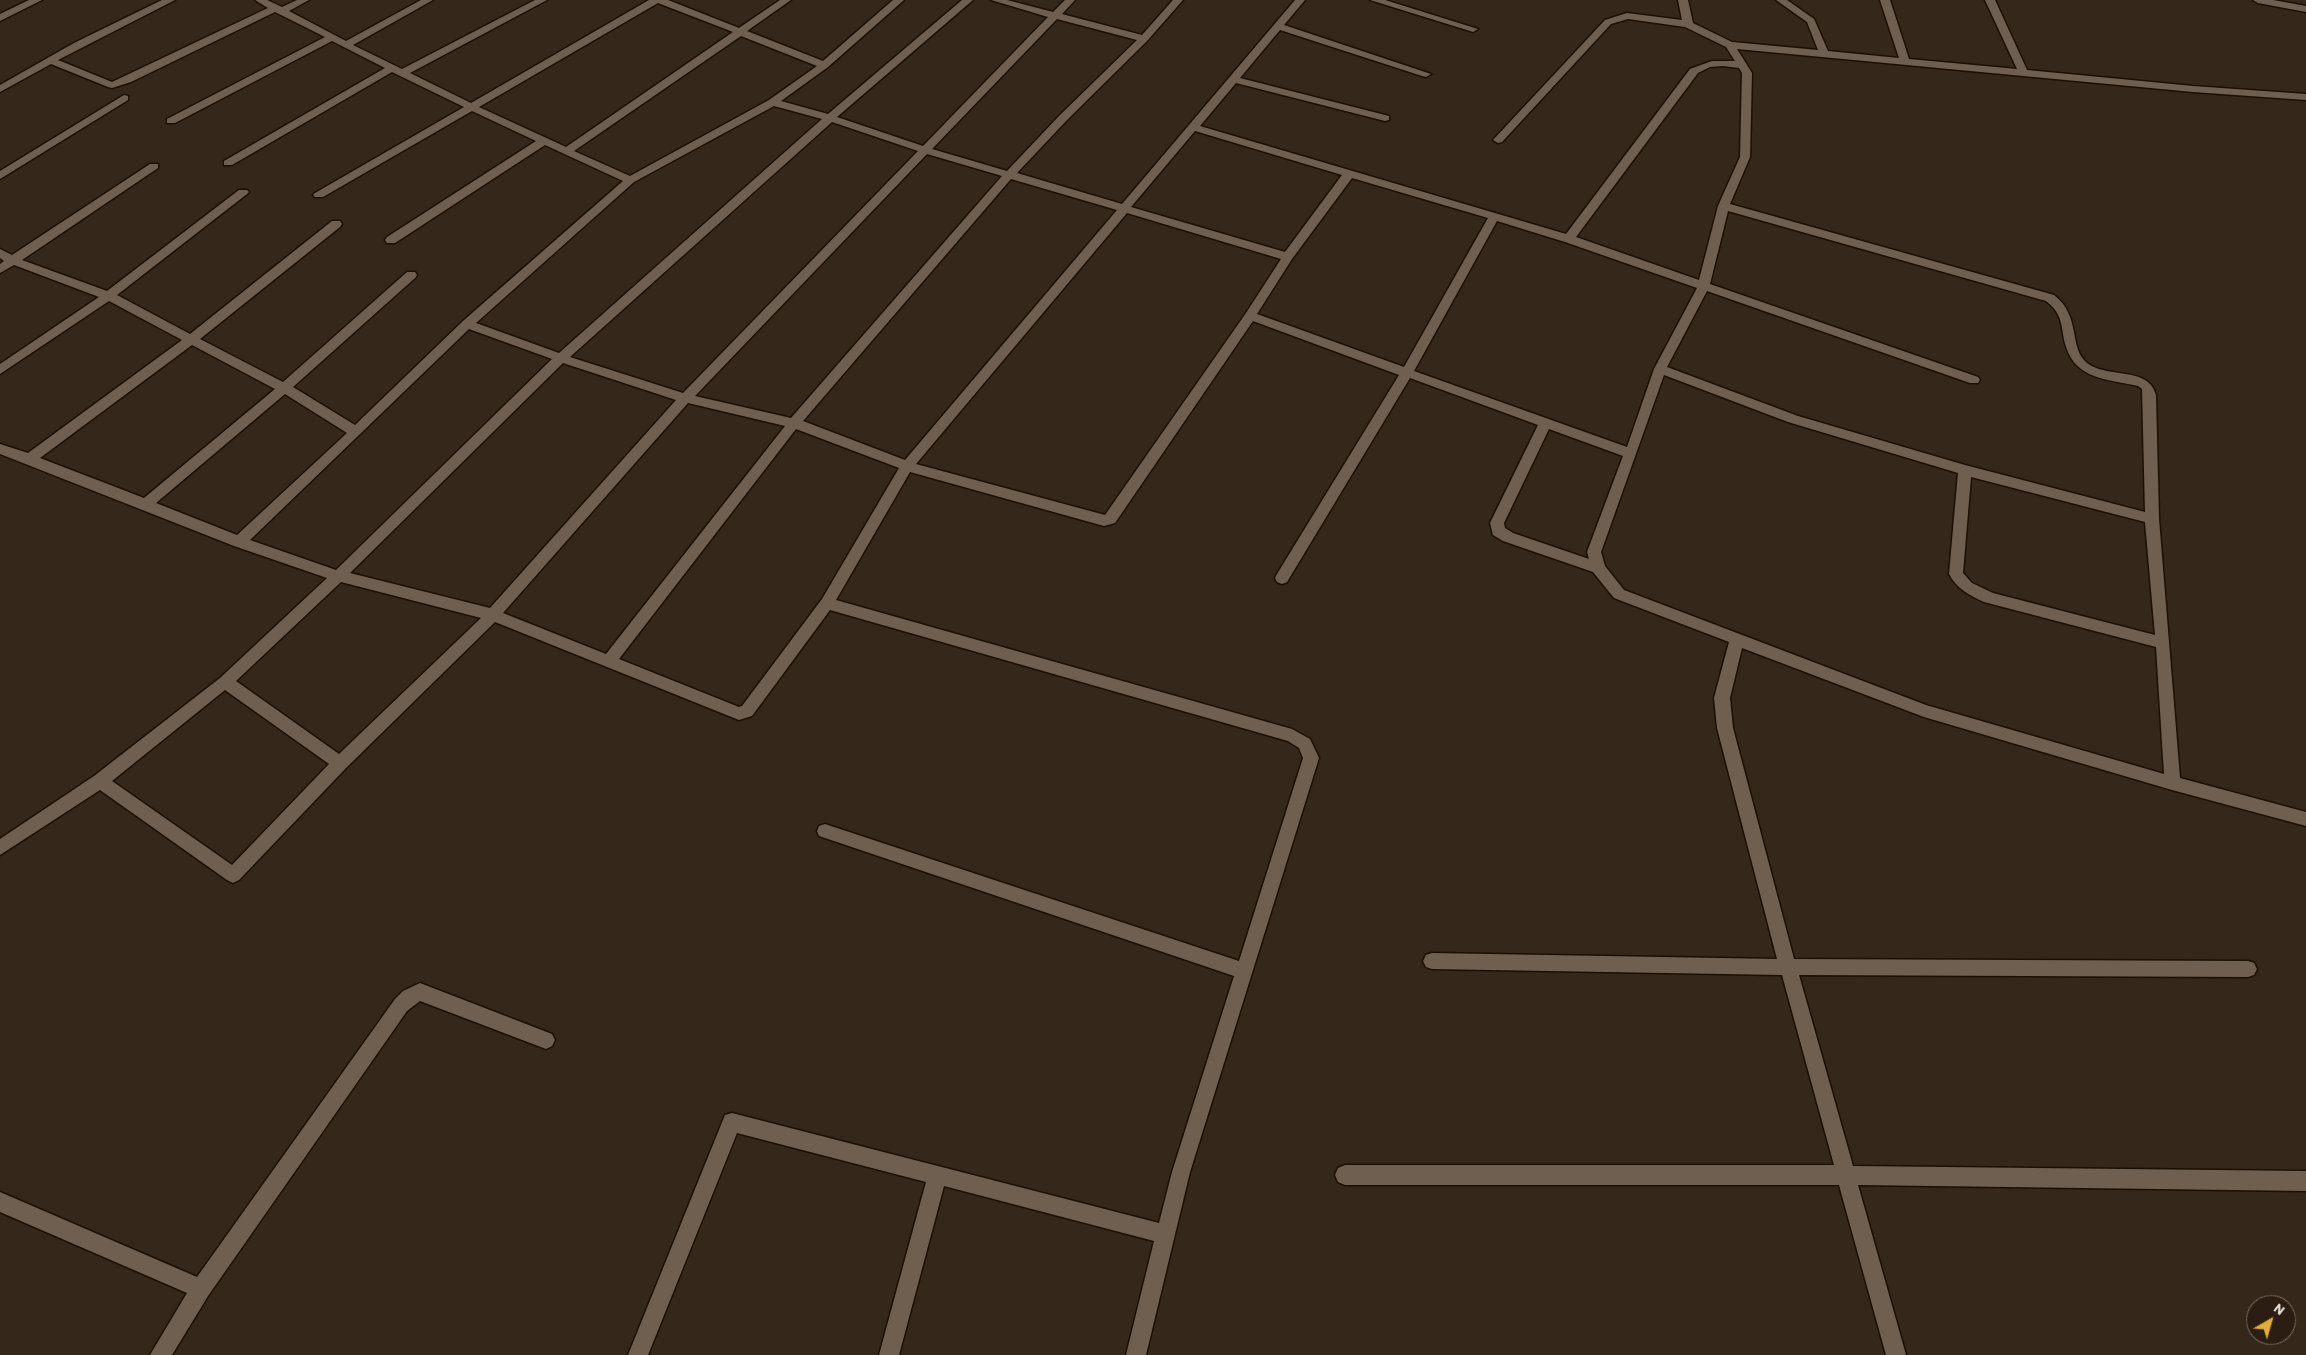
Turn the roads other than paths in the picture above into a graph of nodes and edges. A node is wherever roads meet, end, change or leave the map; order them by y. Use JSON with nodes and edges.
{"nodes":[{"id":1,"x":37,"y":0,"type":"edge"},
{"id":2,"x":170,"y":0,"type":"edge"},
{"id":3,"x":260,"y":0,"type":"edge"},
{"id":4,"x":304,"y":0,"type":"edge"},
{"id":5,"x":428,"y":0,"type":"edge"},
{"id":6,"x":542,"y":0,"type":"edge"},
{"id":7,"x":657,"y":0,"type":"edge"},
{"id":8,"x":786,"y":0,"type":"edge"},
{"id":9,"x":899,"y":0,"type":"edge"},
{"id":10,"x":968,"y":0,"type":"edge"},
{"id":11,"x":996,"y":0,"type":"edge"},
{"id":12,"x":1070,"y":0,"type":"edge"},
{"id":13,"x":1178,"y":0,"type":"edge"},
{"id":14,"x":1300,"y":0,"type":"edge"},
{"id":15,"x":1375,"y":0,"type":"edge"},
{"id":16,"x":1683,"y":0,"type":"edge"},
{"id":17,"x":1781,"y":0,"type":"edge"},
{"id":18,"x":1885,"y":0,"type":"edge"},
{"id":19,"x":1990,"y":0,"type":"edge"},
{"id":20,"x":2258,"y":0,"type":"edge"},
{"id":21,"x":2306,"y":9,"type":"edge"},
{"id":22,"x":278,"y":10,"type":"junction"},
{"id":23,"x":1054,"y":15,"type":"junction"},
{"id":24,"x":0,"y":18,"type":"edge"},
{"id":25,"x":1688,"y":24,"type":"junction"},
{"id":26,"x":1277,"y":26,"type":"junction"},
{"id":27,"x":1472,"y":29,"type":"dead end"},
{"id":28,"x":740,"y":32,"type":"junction"},
{"id":29,"x":332,"y":37,"type":"junction"},
{"id":30,"x":1144,"y":39,"type":"junction"},
{"id":31,"x":347,"y":44,"type":"junction"},
{"id":32,"x":1730,"y":45,"type":"junction"},
{"id":33,"x":1824,"y":54,"type":"junction"},
{"id":34,"x":50,"y":60,"type":"junction"},
{"id":35,"x":1905,"y":61,"type":"junction"},
{"id":36,"x":824,"y":65,"type":"junction"},
{"id":37,"x":1742,"y":65,"type":"junction"},
{"id":38,"x":398,"y":70,"type":"junction"},
{"id":39,"x":2023,"y":72,"type":"junction"},
{"id":40,"x":1426,"y":74,"type":"dead end"},
{"id":41,"x":1232,"y":79,"type":"junction"},
{"id":42,"x":0,"y":89,"type":"edge"},
{"id":43,"x":2306,"y":97,"type":"edge"},
{"id":44,"x":124,"y":98,"type":"dead end"},
{"id":45,"x":773,"y":102,"type":"junction"},
{"id":46,"x":471,"y":106,"type":"junction"},
{"id":47,"x":830,"y":118,"type":"junction"},
{"id":48,"x":1384,"y":118,"type":"dead end"},
{"id":49,"x":171,"y":121,"type":"dead end"},
{"id":50,"x":1192,"y":127,"type":"junction"},
{"id":51,"x":1498,"y":140,"type":"dead end"},
{"id":52,"x":544,"y":141,"type":"junction"},
{"id":53,"x":925,"y":150,"type":"junction"},
{"id":54,"x":566,"y":152,"type":"junction"},
{"id":55,"x":228,"y":163,"type":"dead end"},
{"id":56,"x":154,"y":166,"type":"dead end"},
{"id":57,"x":1348,"y":174,"type":"junction"},
{"id":58,"x":1009,"y":175,"type":"junction"},
{"id":59,"x":0,"y":176,"type":"edge"},
{"id":60,"x":630,"y":180,"type":"junction"},
{"id":61,"x":243,"y":192,"type":"dead end"},
{"id":62,"x":319,"y":195,"type":"dead end"},
{"id":63,"x":1724,"y":206,"type":"junction"},
{"id":64,"x":1124,"y":210,"type":"junction"},
{"id":65,"x":1494,"y":217,"type":"junction"},
{"id":66,"x":336,"y":224,"type":"dead end"},
{"id":67,"x":1569,"y":239,"type":"junction"},
{"id":68,"x":391,"y":240,"type":"dead end"},
{"id":69,"x":0,"y":253,"type":"edge"},
{"id":70,"x":1288,"y":257,"type":"junction"},
{"id":71,"x":13,"y":260,"type":"junction"},
{"id":72,"x":0,"y":269,"type":"edge"},
{"id":73,"x":411,"y":275,"type":"dead end"},
{"id":74,"x":1704,"y":285,"type":"junction"},
{"id":75,"x":108,"y":296,"type":"junction"},
{"id":76,"x":1250,"y":316,"type":"junction"},
{"id":77,"x":466,"y":324,"type":"junction"},
{"id":78,"x":190,"y":340,"type":"junction"},
{"id":79,"x":561,"y":358,"type":"junction"},
{"id":80,"x":1660,"y":369,"type":"junction"},
{"id":81,"x":0,"y":370,"type":"edge"},
{"id":82,"x":1406,"y":374,"type":"junction"},
{"id":83,"x":1974,"y":380,"type":"dead end"},
{"id":84,"x":284,"y":388,"type":"junction"},
{"id":85,"x":685,"y":398,"type":"junction"},
{"id":86,"x":794,"y":423,"type":"junction"},
{"id":87,"x":1545,"y":423,"type":"junction"},
{"id":88,"x":356,"y":432,"type":"junction"},
{"id":89,"x":0,"y":449,"type":"edge"},
{"id":90,"x":1631,"y":454,"type":"junction"},
{"id":91,"x":30,"y":459,"type":"junction"},
{"id":92,"x":907,"y":466,"type":"junction"},
{"id":93,"x":1965,"y":470,"type":"junction"},
{"id":94,"x":146,"y":504,"type":"junction"},
{"id":95,"x":2152,"y":518,"type":"junction"},
{"id":96,"x":239,"y":542,"type":"junction"},
{"id":97,"x":1598,"y":568,"type":"junction"},
{"id":98,"x":338,"y":576,"type":"junction"},
{"id":99,"x":1282,"y":578,"type":"dead end"},
{"id":100,"x":827,"y":603,"type":"junction"},
{"id":101,"x":493,"y":615,"type":"junction"},
{"id":102,"x":1737,"y":640,"type":"junction"},
{"id":103,"x":2163,"y":643,"type":"junction"},
{"id":104,"x":608,"y":662,"type":"junction"},
{"id":105,"x":225,"y":682,"type":"junction"},
{"id":106,"x":340,"y":762,"type":"junction"},
{"id":107,"x":100,"y":781,"type":"junction"},
{"id":108,"x":2172,"y":783,"type":"junction"},
{"id":109,"x":2306,"y":820,"type":"edge"},
{"id":110,"x":825,"y":831,"type":"dead end"},
{"id":111,"x":0,"y":848,"type":"edge"},
{"id":112,"x":1432,"y":961,"type":"dead end"},
{"id":113,"x":1788,"y":967,"type":"junction"},
{"id":114,"x":2248,"y":970,"type":"dead end"},
{"id":115,"x":1243,"y":971,"type":"junction"},
{"id":116,"x":546,"y":1040,"type":"dead end"},
{"id":117,"x":938,"y":1174,"type":"junction"},
{"id":118,"x":1346,"y":1175,"type":"dead end"},
{"id":119,"x":1847,"y":1175,"type":"junction"},
{"id":120,"x":2306,"y":1181,"type":"edge"},
{"id":121,"x":0,"y":1202,"type":"edge"},
{"id":122,"x":1165,"y":1234,"type":"junction"},
{"id":123,"x":201,"y":1289,"type":"junction"},
{"id":124,"x":160,"y":1355,"type":"edge"},
{"id":125,"x":638,"y":1355,"type":"edge"},
{"id":126,"x":889,"y":1355,"type":"edge"},
{"id":127,"x":1136,"y":1355,"type":"edge"},
{"id":128,"x":1896,"y":1355,"type":"edge"}],
"edges":[{"from":1,"to":24,"type":"street"},
{"from":2,"to":34,"type":"street"},
{"from":3,"to":22,"type":"street"},
{"from":4,"to":22,"type":"street"},
{"from":5,"to":31,"type":"street"},
{"from":6,"to":38,"type":"street"},
{"from":7,"to":28,"type":"street"},
{"from":7,"to":46,"type":"street"},
{"from":8,"to":28,"type":"street"},
{"from":9,"to":36,"type":"street"},
{"from":10,"to":47,"type":"street"},
{"from":11,"to":23,"type":"street"},
{"from":12,"to":23,"type":"street"},
{"from":13,"to":30,"type":"street"},
{"from":14,"to":26,"type":"street"},
{"from":15,"to":27,"type":"street"},
{"from":16,"to":25,"type":"street"},
{"from":17,"to":33,"type":"street"},
{"from":18,"to":35,"type":"street"},
{"from":19,"to":39,"type":"street"},
{"from":20,"to":21,"type":"street"},
{"from":22,"to":29,"type":"street"},
{"from":22,"to":34,"type":"street"},
{"from":23,"to":30,"type":"street"},
{"from":23,"to":53,"type":"street"},
{"from":25,"to":32,"type":"street"},
{"from":25,"to":51,"type":"street"},
{"from":26,"to":40,"type":"street"},
{"from":26,"to":41,"type":"street"},
{"from":28,"to":36,"type":"street"},
{"from":28,"to":54,"type":"street"},
{"from":29,"to":31,"type":"street"},
{"from":29,"to":49,"type":"street"},
{"from":30,"to":58,"type":"street"},
{"from":31,"to":38,"type":"street"},
{"from":32,"to":33,"type":"street"},
{"from":32,"to":37,"type":"street"},
{"from":33,"to":35,"type":"street"},
{"from":34,"to":42,"type":"street"},
{"from":35,"to":39,"type":"street"},
{"from":36,"to":45,"type":"street"},
{"from":37,"to":63,"type":"street"},
{"from":37,"to":67,"type":"street"},
{"from":38,"to":46,"type":"street"},
{"from":38,"to":55,"type":"street"},
{"from":39,"to":43,"type":"street"},
{"from":41,"to":48,"type":"street"},
{"from":41,"to":50,"type":"street"},
{"from":44,"to":59,"type":"street"},
{"from":45,"to":47,"type":"street"},
{"from":45,"to":60,"type":"street"},
{"from":46,"to":52,"type":"street"},
{"from":46,"to":62,"type":"street"},
{"from":47,"to":53,"type":"street"},
{"from":47,"to":79,"type":"street"},
{"from":50,"to":57,"type":"street"},
{"from":50,"to":64,"type":"street"},
{"from":52,"to":54,"type":"street"},
{"from":52,"to":68,"type":"street"},
{"from":53,"to":58,"type":"street"},
{"from":53,"to":85,"type":"street"},
{"from":54,"to":60,"type":"street"},
{"from":56,"to":71,"type":"street"},
{"from":57,"to":65,"type":"street"},
{"from":57,"to":70,"type":"street"},
{"from":58,"to":64,"type":"street"},
{"from":58,"to":86,"type":"street"},
{"from":60,"to":77,"type":"street"},
{"from":61,"to":75,"type":"street"},
{"from":63,"to":74,"type":"street"},
{"from":63,"to":95,"type":"street"},
{"from":64,"to":70,"type":"street"},
{"from":64,"to":92,"type":"street"},
{"from":65,"to":67,"type":"street"},
{"from":65,"to":82,"type":"street"},
{"from":66,"to":78,"type":"street"},
{"from":67,"to":74,"type":"street"},
{"from":69,"to":71,"type":"street"},
{"from":70,"to":76,"type":"street"},
{"from":71,"to":72,"type":"street"},
{"from":71,"to":75,"type":"street"},
{"from":73,"to":84,"type":"street"},
{"from":74,"to":80,"type":"street"},
{"from":74,"to":83,"type":"street"},
{"from":75,"to":78,"type":"street"},
{"from":75,"to":81,"type":"street"},
{"from":76,"to":82,"type":"street"},
{"from":76,"to":92,"type":"street"},
{"from":77,"to":79,"type":"street"},
{"from":77,"to":88,"type":"street"},
{"from":78,"to":84,"type":"street"},
{"from":78,"to":91,"type":"street"},
{"from":79,"to":85,"type":"street"},
{"from":79,"to":98,"type":"street"},
{"from":80,"to":90,"type":"street"},
{"from":80,"to":93,"type":"street"},
{"from":82,"to":87,"type":"street"},
{"from":82,"to":99,"type":"street"},
{"from":84,"to":88,"type":"street"},
{"from":84,"to":94,"type":"street"},
{"from":85,"to":86,"type":"street"},
{"from":85,"to":101,"type":"street"},
{"from":86,"to":92,"type":"street"},
{"from":86,"to":104,"type":"street"},
{"from":87,"to":90,"type":"street"},
{"from":87,"to":97,"type":"street"},
{"from":88,"to":96,"type":"street"},
{"from":89,"to":91,"type":"street"},
{"from":90,"to":97,"type":"street"},
{"from":91,"to":94,"type":"street"},
{"from":92,"to":100,"type":"street"},
{"from":93,"to":95,"type":"street"},
{"from":93,"to":103,"type":"street"},
{"from":94,"to":96,"type":"street"},
{"from":95,"to":103,"type":"street"},
{"from":96,"to":98,"type":"street"},
{"from":97,"to":102,"type":"street"},
{"from":98,"to":101,"type":"street"},
{"from":98,"to":105,"type":"street"},
{"from":100,"to":104,"type":"street"},
{"from":100,"to":115,"type":"street"},
{"from":101,"to":104,"type":"street"},
{"from":101,"to":106,"type":"street"},
{"from":102,"to":108,"type":"street"},
{"from":102,"to":113,"type":"street"},
{"from":103,"to":108,"type":"street"},
{"from":105,"to":106,"type":"street"},
{"from":105,"to":107,"type":"street"},
{"from":106,"to":107,"type":"street"},
{"from":107,"to":111,"type":"street"},
{"from":108,"to":109,"type":"street"},
{"from":110,"to":115,"type":"street"},
{"from":112,"to":113,"type":"street"},
{"from":113,"to":114,"type":"street"},
{"from":113,"to":119,"type":"street"},
{"from":115,"to":122,"type":"street"},
{"from":116,"to":123,"type":"street"},
{"from":117,"to":122,"type":"street"},
{"from":117,"to":125,"type":"street"},
{"from":117,"to":126,"type":"street"},
{"from":118,"to":119,"type":"street"},
{"from":119,"to":120,"type":"street"},
{"from":119,"to":128,"type":"street"},
{"from":121,"to":123,"type":"street"},
{"from":122,"to":127,"type":"street"},
{"from":123,"to":124,"type":"street"}]}
